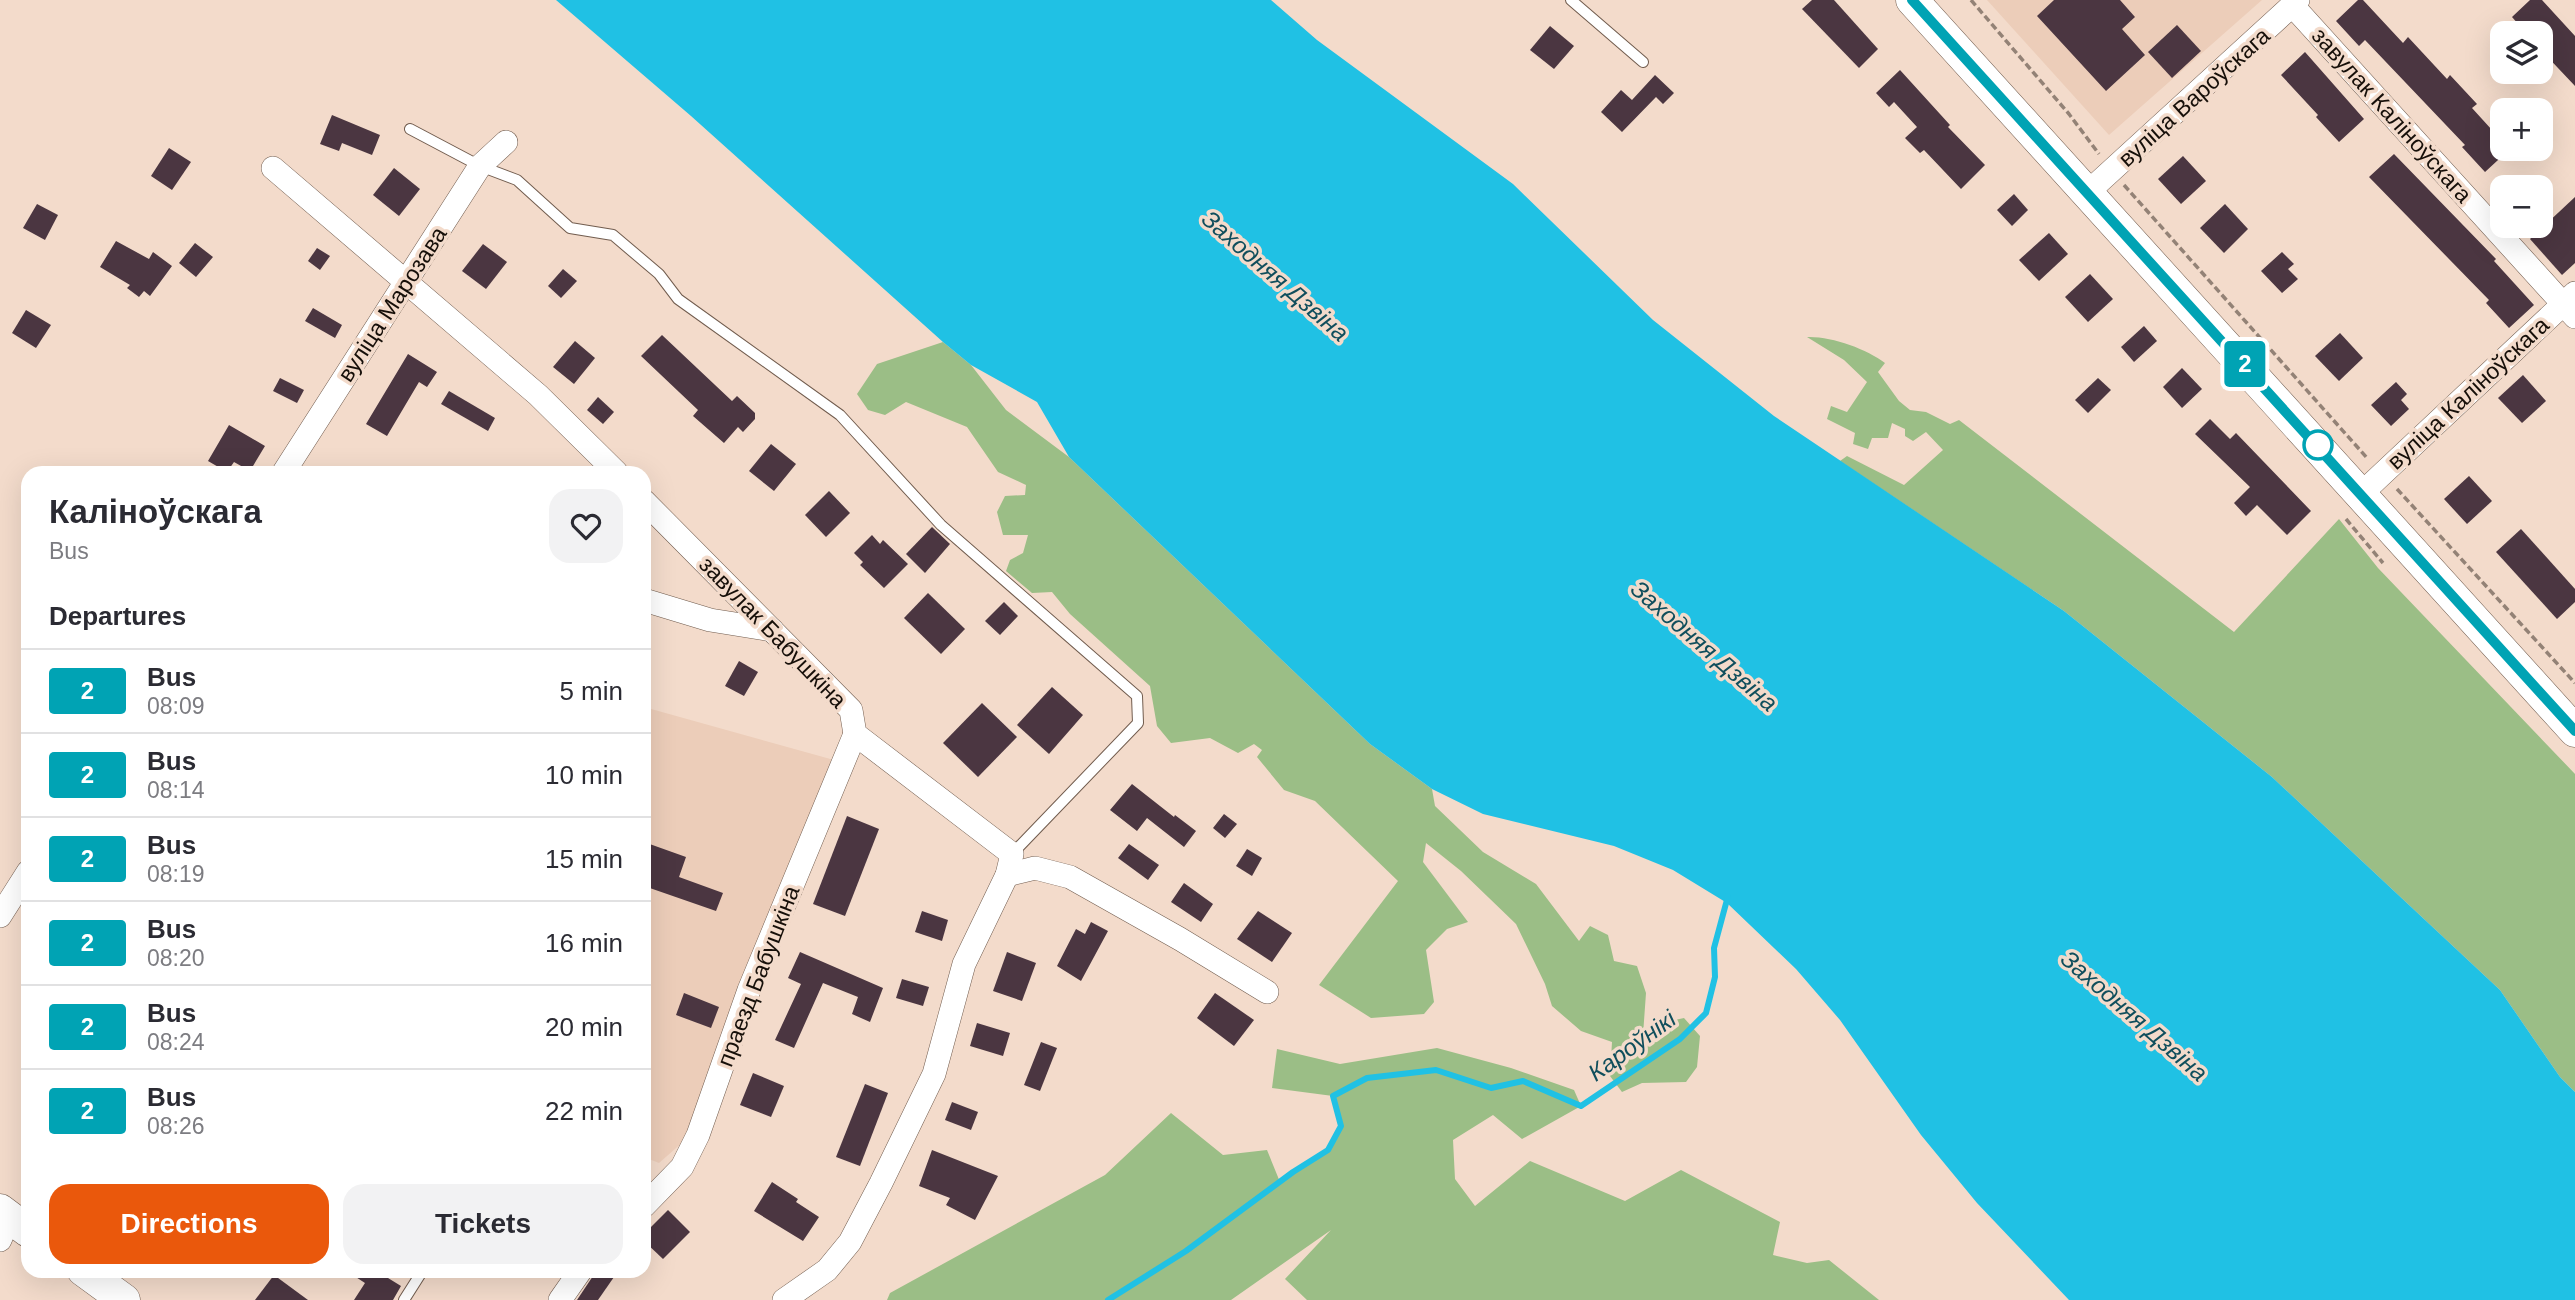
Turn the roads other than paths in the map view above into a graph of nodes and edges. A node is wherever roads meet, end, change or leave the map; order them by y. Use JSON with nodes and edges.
{"nodes":[{"id":1,"x":1571,"y":0,"type":"edge"},
{"id":2,"x":1912,"y":0,"type":"edge"},
{"id":3,"x":2295,"y":3,"type":"edge"},
{"id":4,"x":1643,"y":62,"type":"dead end"},
{"id":5,"x":410,"y":129,"type":"dead end"},
{"id":6,"x":506,"y":142,"type":"dead end"},
{"id":7,"x":480,"y":166,"type":"junction"},
{"id":8,"x":273,"y":168,"type":"dead end"},
{"id":9,"x":2088,"y":192,"type":"junction"},
{"id":10,"x":406,"y":282,"type":"junction"},
{"id":11,"x":2571,"y":304,"type":"edge"},
{"id":12,"x":288,"y":466,"type":"edge"},
{"id":13,"x":610,"y":466,"type":"edge"},
{"id":14,"x":2372,"y":483,"type":"junction"},
{"id":15,"x":651,"y":508,"type":"edge"},
{"id":16,"x":651,"y":602,"type":"edge"},
{"id":17,"x":772,"y":630,"type":"junction"},
{"id":18,"x":2575,"y":731,"type":"edge"},
{"id":19,"x":855,"y":734,"type":"junction"},
{"id":20,"x":1010,"y":865,"type":"junction"},
{"id":21,"x":21,"y":883,"type":"edge"},
{"id":22,"x":0,"y":916,"type":"edge"},
{"id":23,"x":1267,"y":992,"type":"dead end"},
{"id":24,"x":651,"y":1199,"type":"edge"},
{"id":25,"x":94,"y":1278,"type":"edge"},
{"id":26,"x":418,"y":1278,"type":"edge"},
{"id":27,"x":575,"y":1278,"type":"edge"},
{"id":28,"x":124,"y":1300,"type":"edge"},
{"id":29,"x":404,"y":1300,"type":"edge"},
{"id":30,"x":560,"y":1300,"type":"edge"},
{"id":31,"x":784,"y":1300,"type":"edge"}],
"edges":[{"from":1,"to":4,"type":"lane"},
{"from":2,"to":9,"type":"main road"},
{"from":3,"to":9,"type":"street","name":"вуліца Вароўскага"},
{"from":3,"to":11,"type":"street","name":"завулак Каліноўскага"},
{"from":5,"to":7,"type":"lane"},
{"from":6,"to":7,"type":"street","name":"вуліца Марозава"},
{"from":7,"to":10,"type":"street","name":"вуліца Марозава"},
{"from":7,"to":20,"type":"lane"},
{"from":8,"to":10,"type":"street"},
{"from":9,"to":14,"type":"main road"},
{"from":10,"to":12,"type":"street","name":"вуліца Марозава"},
{"from":10,"to":13,"type":"street"},
{"from":11,"to":14,"type":"street","name":"вуліца Каліноўскага"},
{"from":14,"to":18,"type":"main road"},
{"from":15,"to":17,"type":"street","name":"завулак Бабушкіна"},
{"from":16,"to":17,"type":"street"},
{"from":17,"to":19,"type":"street","name":"завулак Бабушкіна"},
{"from":19,"to":20,"type":"street","name":"завулак Бабушкіна"},
{"from":19,"to":24,"type":"street","name":"праезд Бабушкіна"},
{"from":20,"to":23,"type":"street"},
{"from":20,"to":31,"type":"street"},
{"from":21,"to":22,"type":"street"},
{"from":25,"to":28,"type":"main road"},
{"from":26,"to":29,"type":"lane"},
{"from":27,"to":30,"type":"street"}]}
